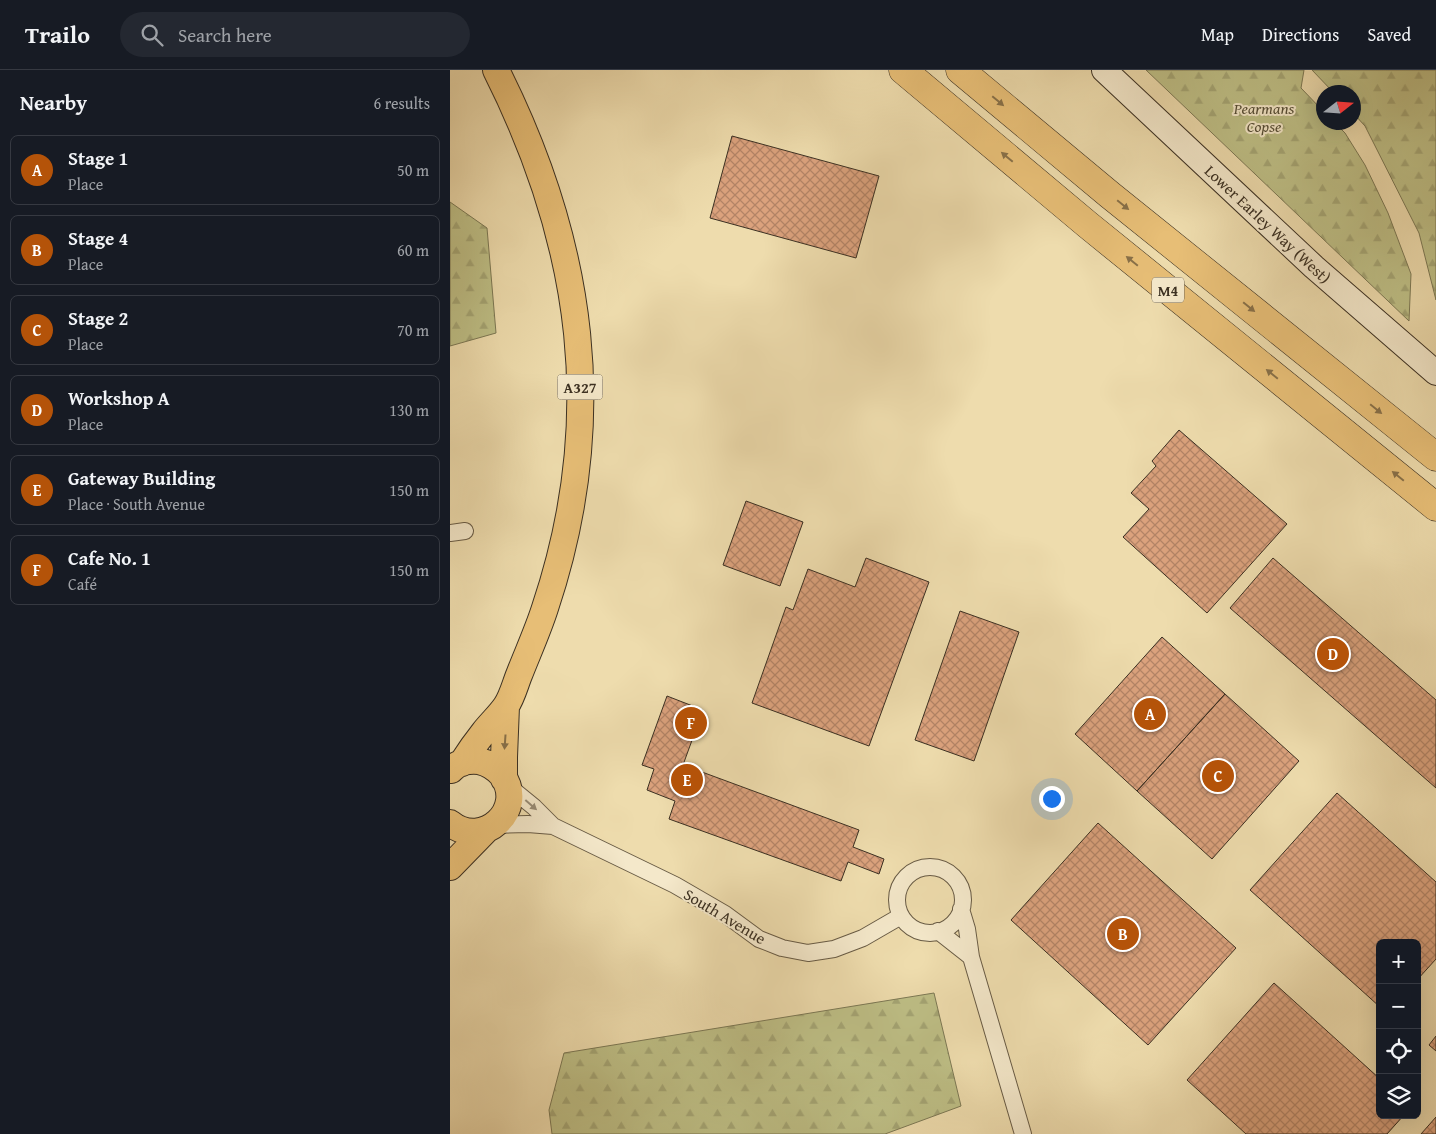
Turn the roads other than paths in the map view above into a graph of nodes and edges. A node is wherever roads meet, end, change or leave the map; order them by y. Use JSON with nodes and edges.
{"nodes":[{"id":1,"x":496,"y":70,"type":"edge"},
{"id":2,"x":903,"y":70,"type":"edge"},
{"id":3,"x":960,"y":70,"type":"edge"},
{"id":4,"x":1104,"y":70,"type":"edge"},
{"id":5,"x":1436,"y":373,"type":"edge"},
{"id":6,"x":1436,"y":457,"type":"edge"},
{"id":7,"x":1436,"y":507,"type":"edge"},
{"id":8,"x":506,"y":706,"type":"junction"},
{"id":9,"x":454,"y":766,"type":"edge"},
{"id":10,"x":506,"y":782,"type":"junction"},
{"id":11,"x":450,"y":823,"type":"edge"},
{"id":12,"x":553,"y":826,"type":"junction"},
{"id":13,"x":491,"y":827,"type":"junction"},
{"id":14,"x":450,"y":867,"type":"edge"},
{"id":15,"x":961,"y":909,"type":"junction"},
{"id":16,"x":901,"y":916,"type":"junction"},
{"id":17,"x":938,"y":931,"type":"junction"},
{"id":18,"x":971,"y":957,"type":"junction"},
{"id":19,"x":1023,"y":1134,"type":"edge"}],
"edges":[{"from":1,"to":8,"type":"main road","number":"A327"},
{"from":7,"to":2,"type":"highway","number":"M4","one_way":true},
{"from":3,"to":6,"type":"highway","number":"M4","one_way":true},
{"from":4,"to":5,"type":"main road","name":"Lower Earley Way (West)"},
{"from":8,"to":9,"type":"main road","number":"A327"},
{"from":8,"to":10,"type":"main road","number":"A327","one_way":true},
{"from":9,"to":10,"type":"main road"},
{"from":10,"to":12,"type":"street","name":"South Avenue","one_way":true},
{"from":10,"to":13,"type":"main road"},
{"from":11,"to":13,"type":"main road"},
{"from":12,"to":13,"type":"street","name":"South Avenue"},
{"from":12,"to":16,"type":"street","name":"South Avenue"},
{"from":13,"to":14,"type":"main road"},
{"from":15,"to":16,"type":"street"},
{"from":15,"to":17,"type":"street"},
{"from":15,"to":18,"type":"street"},
{"from":16,"to":17,"type":"street"},
{"from":17,"to":18,"type":"street"},
{"from":18,"to":19,"type":"street"}]}
